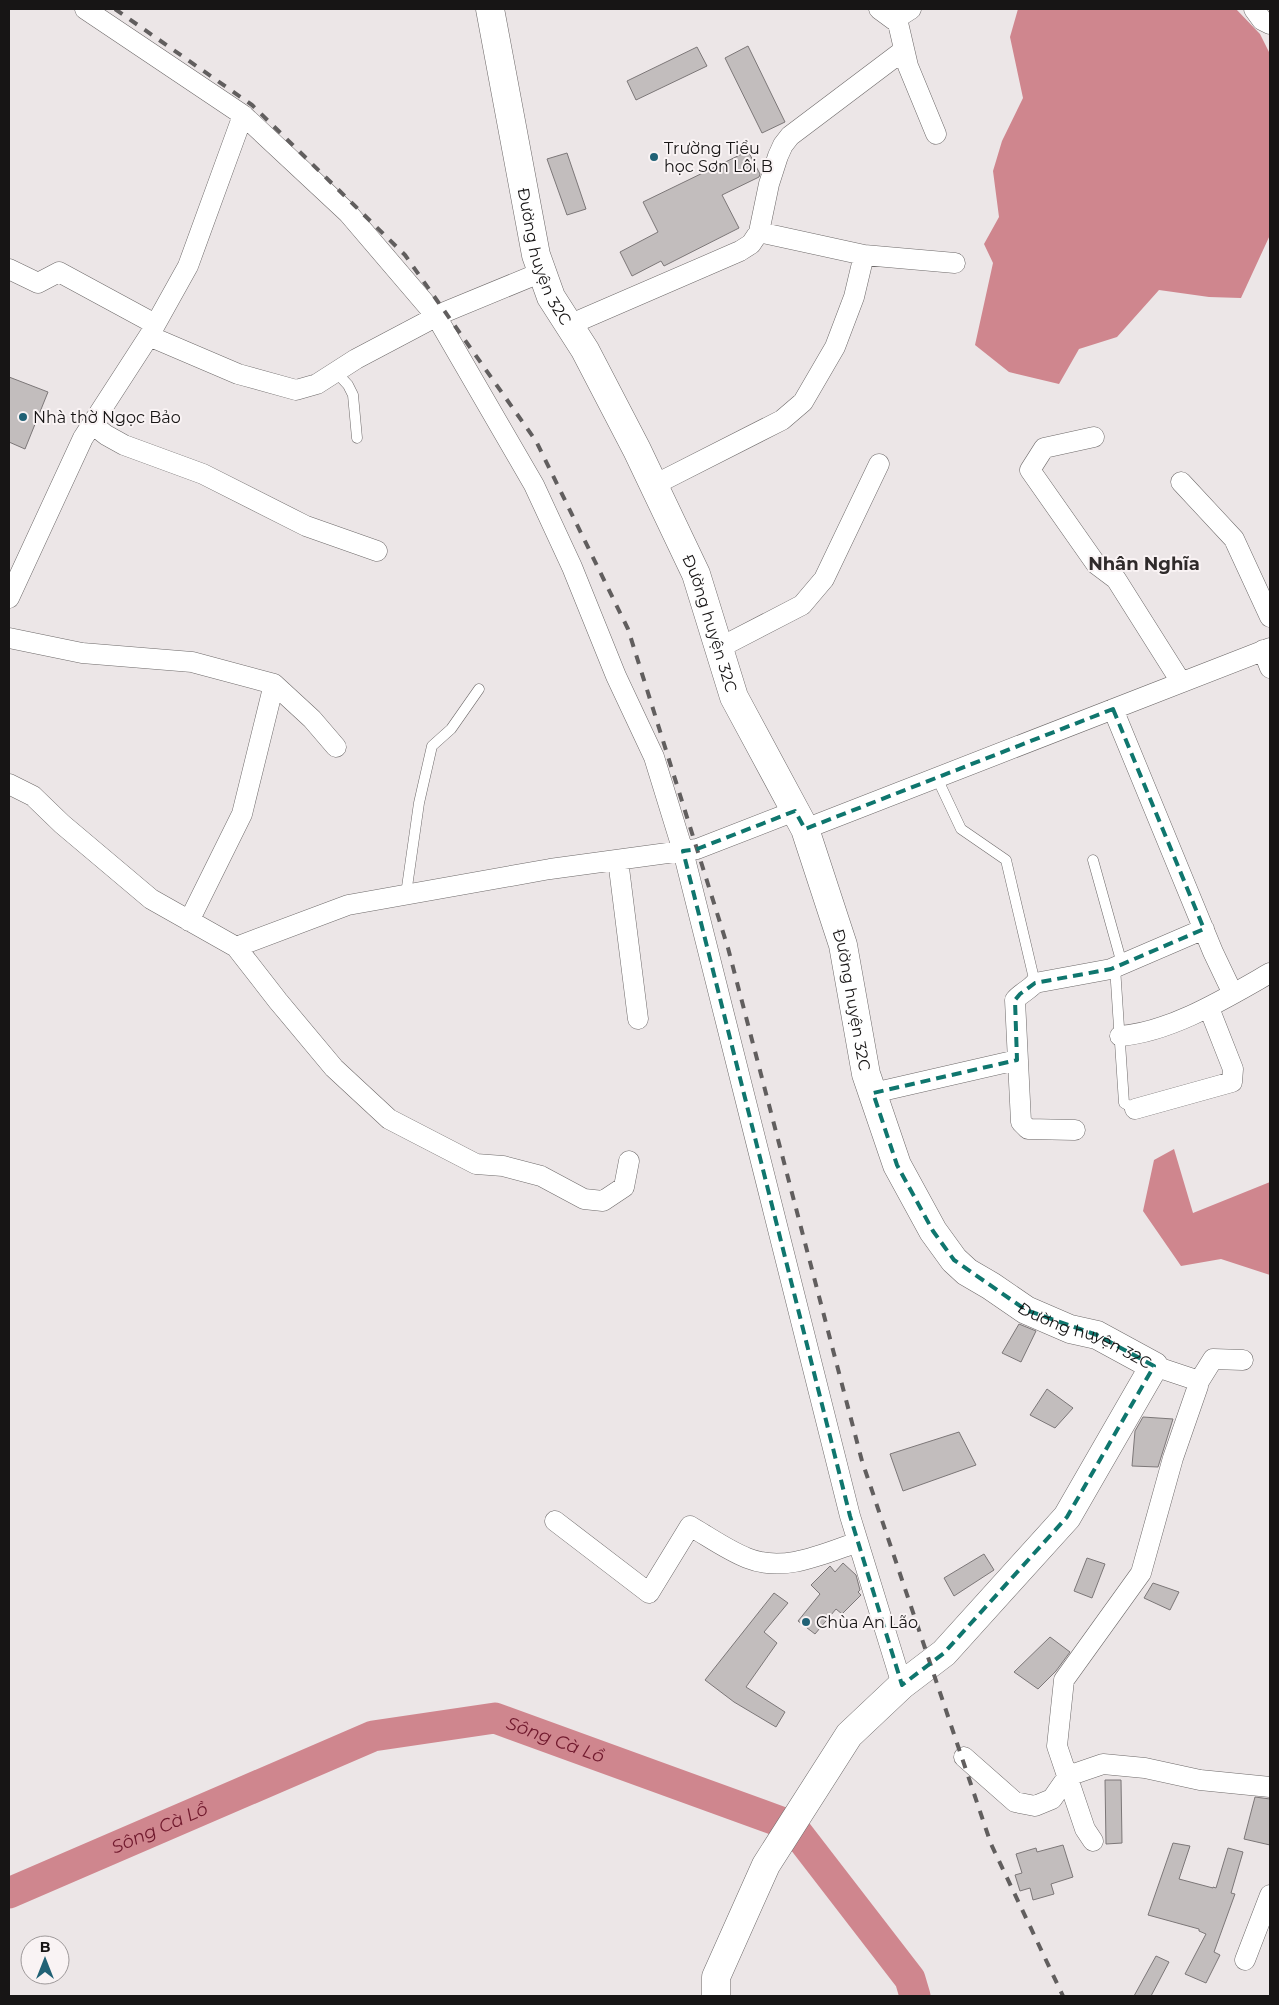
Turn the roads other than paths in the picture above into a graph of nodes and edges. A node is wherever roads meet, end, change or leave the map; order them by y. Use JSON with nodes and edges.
{"nodes":[{"id":1,"x":84,"y":9,"type":"edge"},
{"id":2,"x":490,"y":9,"type":"edge"},
{"id":3,"x":912,"y":9,"type":"edge"},
{"id":4,"x":1254,"y":9,"type":"edge"},
{"id":5,"x":886,"y":14,"type":"edge"},
{"id":6,"x":1270,"y":24,"type":"edge"},
{"id":7,"x":904,"y":50,"type":"junction"},
{"id":8,"x":243,"y":115,"type":"junction"},
{"id":9,"x":936,"y":134,"type":"dead end"},
{"id":10,"x":759,"y":232,"type":"junction"},
{"id":11,"x":864,"y":255,"type":"junction"},
{"id":12,"x":956,"y":263,"type":"dead end"},
{"id":13,"x":9,"y":269,"type":"edge"},
{"id":14,"x":542,"y":272,"type":"junction"},
{"id":15,"x":436,"y":316,"type":"junction"},
{"id":16,"x":569,"y":325,"type":"junction"},
{"id":17,"x":152,"y":330,"type":"junction"},
{"id":18,"x":336,"y":372,"type":"junction"},
{"id":19,"x":92,"y":424,"type":"junction"},
{"id":20,"x":1094,"y":437,"type":"dead end"},
{"id":21,"x":357,"y":438,"type":"dead end"},
{"id":22,"x":879,"y":464,"type":"dead end"},
{"id":23,"x":1180,"y":482,"type":"dead end"},
{"id":24,"x":654,"y":485,"type":"junction"},
{"id":25,"x":377,"y":551,"type":"dead end"},
{"id":26,"x":9,"y":598,"type":"edge"},
{"id":27,"x":1270,"y":618,"type":"edge"},
{"id":28,"x":9,"y":638,"type":"edge"},
{"id":29,"x":719,"y":648,"type":"junction"},
{"id":30,"x":1268,"y":655,"type":"edge"},
{"id":31,"x":1181,"y":682,"type":"junction"},
{"id":32,"x":274,"y":684,"type":"junction"},
{"id":33,"x":478,"y":689,"type":"dead end"},
{"id":34,"x":1113,"y":709,"type":"junction"},
{"id":35,"x":336,"y":747,"type":"dead end"},
{"id":36,"x":937,"y":778,"type":"junction"},
{"id":37,"x":9,"y":784,"type":"edge"},
{"id":38,"x":800,"y":820,"type":"junction"},
{"id":39,"x":683,"y":851,"type":"junction"},
{"id":40,"x":618,"y":860,"type":"junction"},
{"id":41,"x":1093,"y":860,"type":"dead end"},
{"id":42,"x":406,"y":894,"type":"junction"},
{"id":43,"x":189,"y":921,"type":"junction"},
{"id":44,"x":1204,"y":930,"type":"junction"},
{"id":45,"x":236,"y":947,"type":"junction"},
{"id":46,"x":1119,"y":966,"type":"junction"},
{"id":47,"x":1270,"y":973,"type":"edge"},
{"id":48,"x":1035,"y":983,"type":"junction"},
{"id":49,"x":1233,"y":994,"type":"junction"},
{"id":50,"x":1209,"y":1008,"type":"junction"},
{"id":51,"x":638,"y":1018,"type":"dead end"},
{"id":52,"x":1120,"y":1036,"type":"junction"},
{"id":53,"x":1017,"y":1060,"type":"junction"},
{"id":54,"x":872,"y":1093,"type":"junction"},
{"id":55,"x":1135,"y":1109,"type":"joint"},
{"id":56,"x":1075,"y":1130,"type":"dead end"},
{"id":57,"x":629,"y":1160,"type":"dead end"},
{"id":58,"x":1244,"y":1360,"type":"dead end"},
{"id":59,"x":1154,"y":1366,"type":"junction"},
{"id":60,"x":1198,"y":1383,"type":"junction"},
{"id":61,"x":555,"y":1520,"type":"dead end"},
{"id":62,"x":858,"y":1542,"type":"junction"},
{"id":63,"x":902,"y":1686,"type":"junction"},
{"id":64,"x":964,"y":1758,"type":"dead end"},
{"id":65,"x":1068,"y":1776,"type":"junction"},
{"id":66,"x":1270,"y":1788,"type":"edge"},
{"id":67,"x":1093,"y":1840,"type":"dead end"},
{"id":68,"x":1270,"y":1895,"type":"edge"},
{"id":69,"x":1244,"y":1960,"type":"dead end"},
{"id":70,"x":716,"y":1996,"type":"edge"}],
"edges":[{"from":1,"to":8,"type":"street"},
{"from":2,"to":14,"type":"street","name":"Đường huyện 32C"},
{"from":3,"to":5,"type":"street"},
{"from":4,"to":6,"type":"street"},
{"from":5,"to":7,"type":"street"},
{"from":7,"to":9,"type":"street"},
{"from":7,"to":10,"type":"street"},
{"from":8,"to":15,"type":"street"},
{"from":8,"to":17,"type":"street"},
{"from":10,"to":11,"type":"street"},
{"from":10,"to":16,"type":"street"},
{"from":11,"to":12,"type":"street"},
{"from":11,"to":24,"type":"street"},
{"from":13,"to":17,"type":"street"},
{"from":14,"to":15,"type":"street"},
{"from":14,"to":16,"type":"street","name":"Đường huyện 32C"},
{"from":15,"to":18,"type":"street"},
{"from":15,"to":39,"type":"street"},
{"from":16,"to":24,"type":"street","name":"Đường huyện 32C"},
{"from":17,"to":18,"type":"street"},
{"from":17,"to":19,"type":"street"},
{"from":18,"to":21,"type":"lane"},
{"from":19,"to":25,"type":"street"},
{"from":19,"to":26,"type":"street"},
{"from":20,"to":31,"type":"street"},
{"from":22,"to":29,"type":"street"},
{"from":23,"to":27,"type":"street"},
{"from":24,"to":29,"type":"street","name":"Đường huyện 32C"},
{"from":28,"to":32,"type":"street"},
{"from":29,"to":38,"type":"street","name":"Đường huyện 32C"},
{"from":30,"to":31,"type":"street"},
{"from":31,"to":34,"type":"street"},
{"from":32,"to":35,"type":"street"},
{"from":32,"to":43,"type":"street"},
{"from":33,"to":42,"type":"lane"},
{"from":34,"to":36,"type":"street"},
{"from":34,"to":44,"type":"street"},
{"from":36,"to":38,"type":"street"},
{"from":36,"to":48,"type":"lane"},
{"from":37,"to":43,"type":"street"},
{"from":38,"to":39,"type":"street"},
{"from":38,"to":54,"type":"street","name":"Đường huyện 32C"},
{"from":39,"to":40,"type":"street"},
{"from":39,"to":62,"type":"street"},
{"from":40,"to":42,"type":"street"},
{"from":40,"to":51,"type":"street"},
{"from":41,"to":46,"type":"lane"},
{"from":42,"to":45,"type":"street"},
{"from":43,"to":45,"type":"street"},
{"from":44,"to":46,"type":"street"},
{"from":44,"to":49,"type":"street"},
{"from":45,"to":57,"type":"street"},
{"from":46,"to":48,"type":"street"},
{"from":46,"to":52,"type":"lane"},
{"from":47,"to":49,"type":"street"},
{"from":48,"to":53,"type":"street"},
{"from":49,"to":50,"type":"street"},
{"from":50,"to":52,"type":"street"},
{"from":50,"to":55,"type":"street"},
{"from":52,"to":55,"type":"lane"},
{"from":53,"to":54,"type":"street"},
{"from":53,"to":56,"type":"street"},
{"from":54,"to":59,"type":"street","name":"Đường huyện 32C"},
{"from":58,"to":60,"type":"street"},
{"from":59,"to":60,"type":"street"},
{"from":59,"to":63,"type":"street","name":"Đường huyện 32C"},
{"from":60,"to":65,"type":"street"},
{"from":61,"to":62,"type":"street"},
{"from":62,"to":63,"type":"street"},
{"from":63,"to":70,"type":"street","name":"Đường huyện 32C"},
{"from":64,"to":65,"type":"street"},
{"from":65,"to":66,"type":"street"},
{"from":65,"to":67,"type":"street"},
{"from":68,"to":69,"type":"street"}]}
